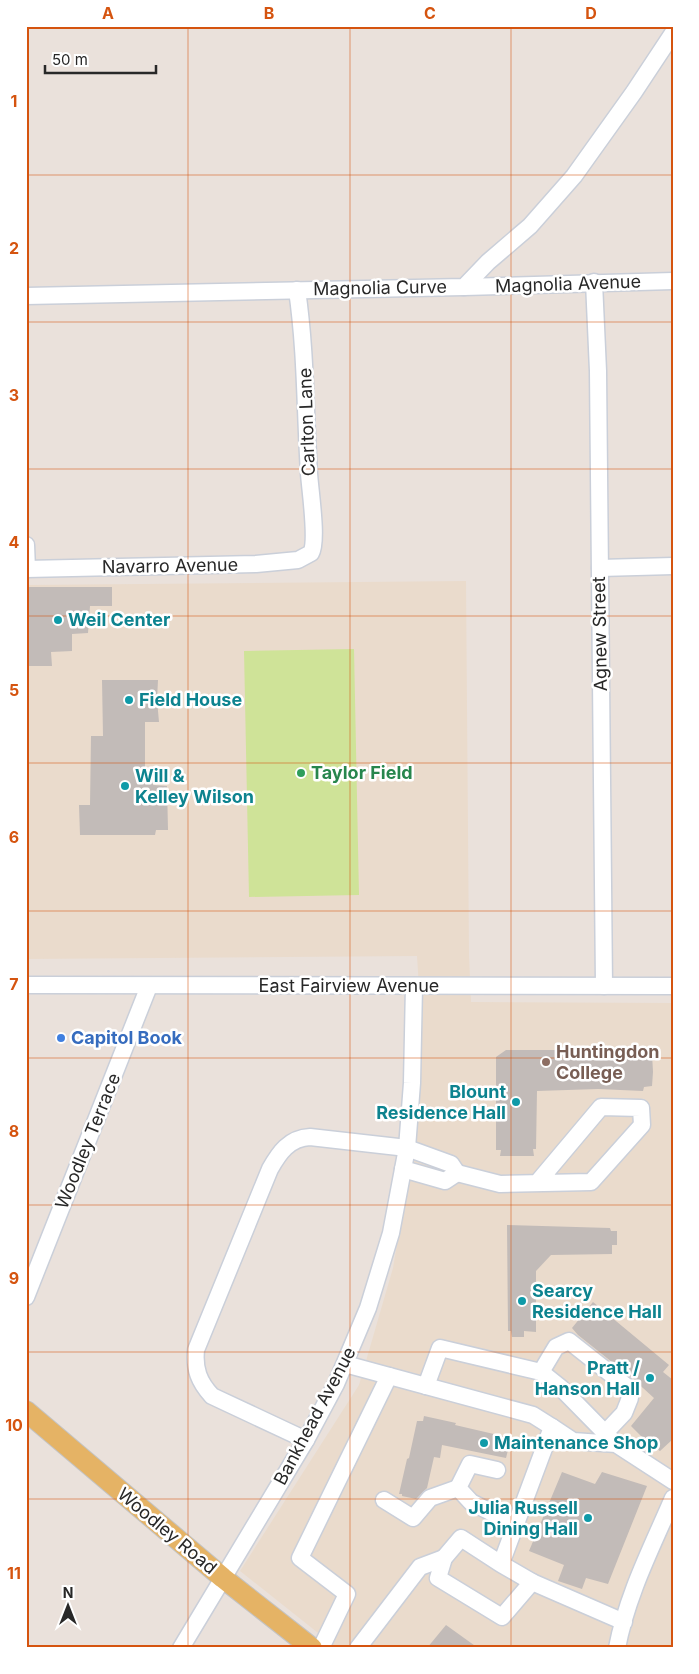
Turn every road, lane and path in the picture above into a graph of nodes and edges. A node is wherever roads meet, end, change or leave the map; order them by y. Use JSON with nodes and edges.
{"nodes":[{"id":1,"x":673,"y":33,"type":"edge"},
{"id":2,"x":673,"y":281,"type":"edge"},
{"id":3,"x":594,"y":282,"type":"junction"},
{"id":4,"x":464,"y":286,"type":"junction"},
{"id":5,"x":297,"y":290,"type":"junction"},
{"id":6,"x":26,"y":296,"type":"edge"},
{"id":7,"x":26,"y":545,"type":"edge"},
{"id":8,"x":310,"y":553,"type":"joint"},
{"id":9,"x":673,"y":566,"type":"edge"},
{"id":10,"x":600,"y":568,"type":"junction"},
{"id":11,"x":26,"y":569,"type":"edge"},
{"id":12,"x":26,"y":985,"type":"edge"},
{"id":13,"x":149,"y":986,"type":"junction"},
{"id":14,"x":414,"y":986,"type":"junction"},
{"id":15,"x":604,"y":986,"type":"junction"},
{"id":16,"x":673,"y":986,"type":"edge"},
{"id":17,"x":407,"y":1148,"type":"junction"},
{"id":18,"x":403,"y":1169,"type":"junction"},
{"id":19,"x":457,"y":1173,"type":"junction"},
{"id":20,"x":537,"y":1183,"type":"junction"},
{"id":21,"x":26,"y":1297,"type":"edge"},
{"id":22,"x":345,"y":1364,"type":"junction"},
{"id":23,"x":541,"y":1372,"type":"junction"},
{"id":24,"x":389,"y":1376,"type":"junction"},
{"id":25,"x":426,"y":1386,"type":"junction"},
{"id":26,"x":26,"y":1411,"type":"edge"},
{"id":27,"x":552,"y":1427,"type":"junction"},
{"id":28,"x":611,"y":1439,"type":"junction"},
{"id":29,"x":306,"y":1440,"type":"junction"},
{"id":30,"x":497,"y":1470,"type":"dead end"},
{"id":31,"x":673,"y":1481,"type":"edge"},
{"id":32,"x":458,"y":1488,"type":"junction"},
{"id":33,"x":673,"y":1498,"type":"edge"},
{"id":34,"x":384,"y":1500,"type":"dead end"},
{"id":35,"x":516,"y":1525,"type":"junction"},
{"id":36,"x":444,"y":1558,"type":"junction"},
{"id":37,"x":501,"y":1564,"type":"junction"},
{"id":38,"x":222,"y":1578,"type":"junction"},
{"id":39,"x":532,"y":1582,"type":"junction"},
{"id":40,"x":624,"y":1622,"type":"junction"},
{"id":41,"x":181,"y":1648,"type":"edge"},
{"id":42,"x":312,"y":1648,"type":"edge"},
{"id":43,"x":321,"y":1648,"type":"edge"},
{"id":44,"x":358,"y":1648,"type":"edge"},
{"id":45,"x":617,"y":1648,"type":"edge"}],
"edges":[{"from":1,"to":4,"type":"street","name":"Magnolia Curve"},
{"from":2,"to":3,"type":"street","name":"Magnolia Avenue"},
{"from":3,"to":4,"type":"street","name":"Magnolia Avenue"},
{"from":3,"to":10,"type":"street","name":"Agnew Street"},
{"from":4,"to":5,"type":"street","name":"Magnolia Curve"},
{"from":5,"to":6,"type":"street","name":"Magnolia Curve"},
{"from":5,"to":8,"type":"street","name":"Carlton Lane"},
{"from":7,"to":11,"type":"street"},
{"from":8,"to":11,"type":"street","name":"Navarro Avenue"},
{"from":9,"to":10,"type":"street"},
{"from":10,"to":15,"type":"street","name":"Agnew Street"},
{"from":12,"to":13,"type":"street","name":"East Fairview Avenue"},
{"from":13,"to":14,"type":"street","name":"East Fairview Avenue"},
{"from":13,"to":21,"type":"street","name":"Woodley Terrace"},
{"from":14,"to":15,"type":"street","name":"East Fairview Avenue"},
{"from":14,"to":17,"type":"street","name":"Bankhead Avenue"},
{"from":15,"to":16,"type":"street","name":"East Fairview Avenue"},
{"from":17,"to":18,"type":"street","name":"Bankhead Avenue"},
{"from":17,"to":19,"type":"street"},
{"from":17,"to":29,"type":"street"},
{"from":18,"to":19,"type":"street"},
{"from":18,"to":22,"type":"street","name":"Bankhead Avenue"},
{"from":19,"to":20,"type":"street"},
{"from":20,"to":20,"type":"street"},
{"from":22,"to":24,"type":"street"},
{"from":22,"to":29,"type":"street","name":"Bankhead Avenue"},
{"from":23,"to":25,"type":"street"},
{"from":23,"to":28,"type":"street"},
{"from":23,"to":28,"type":"street"},
{"from":24,"to":25,"type":"street"},
{"from":24,"to":43,"type":"street"},
{"from":25,"to":27,"type":"street"},
{"from":26,"to":38,"type":"main road","name":"Woodley Road"},
{"from":27,"to":28,"type":"street"},
{"from":27,"to":35,"type":"street"},
{"from":28,"to":31,"type":"street"},
{"from":29,"to":38,"type":"street","name":"Bankhead Avenue"},
{"from":30,"to":32,"type":"street"},
{"from":32,"to":34,"type":"street"},
{"from":32,"to":35,"type":"street"},
{"from":33,"to":40,"type":"street"},
{"from":35,"to":37,"type":"street"},
{"from":36,"to":37,"type":"street"},
{"from":36,"to":39,"type":"street"},
{"from":36,"to":44,"type":"street"},
{"from":37,"to":39,"type":"street"},
{"from":38,"to":41,"type":"street","name":"Bankhead Avenue"},
{"from":38,"to":42,"type":"main road","name":"Woodley Road"},
{"from":39,"to":40,"type":"street"},
{"from":40,"to":45,"type":"street"}]}
